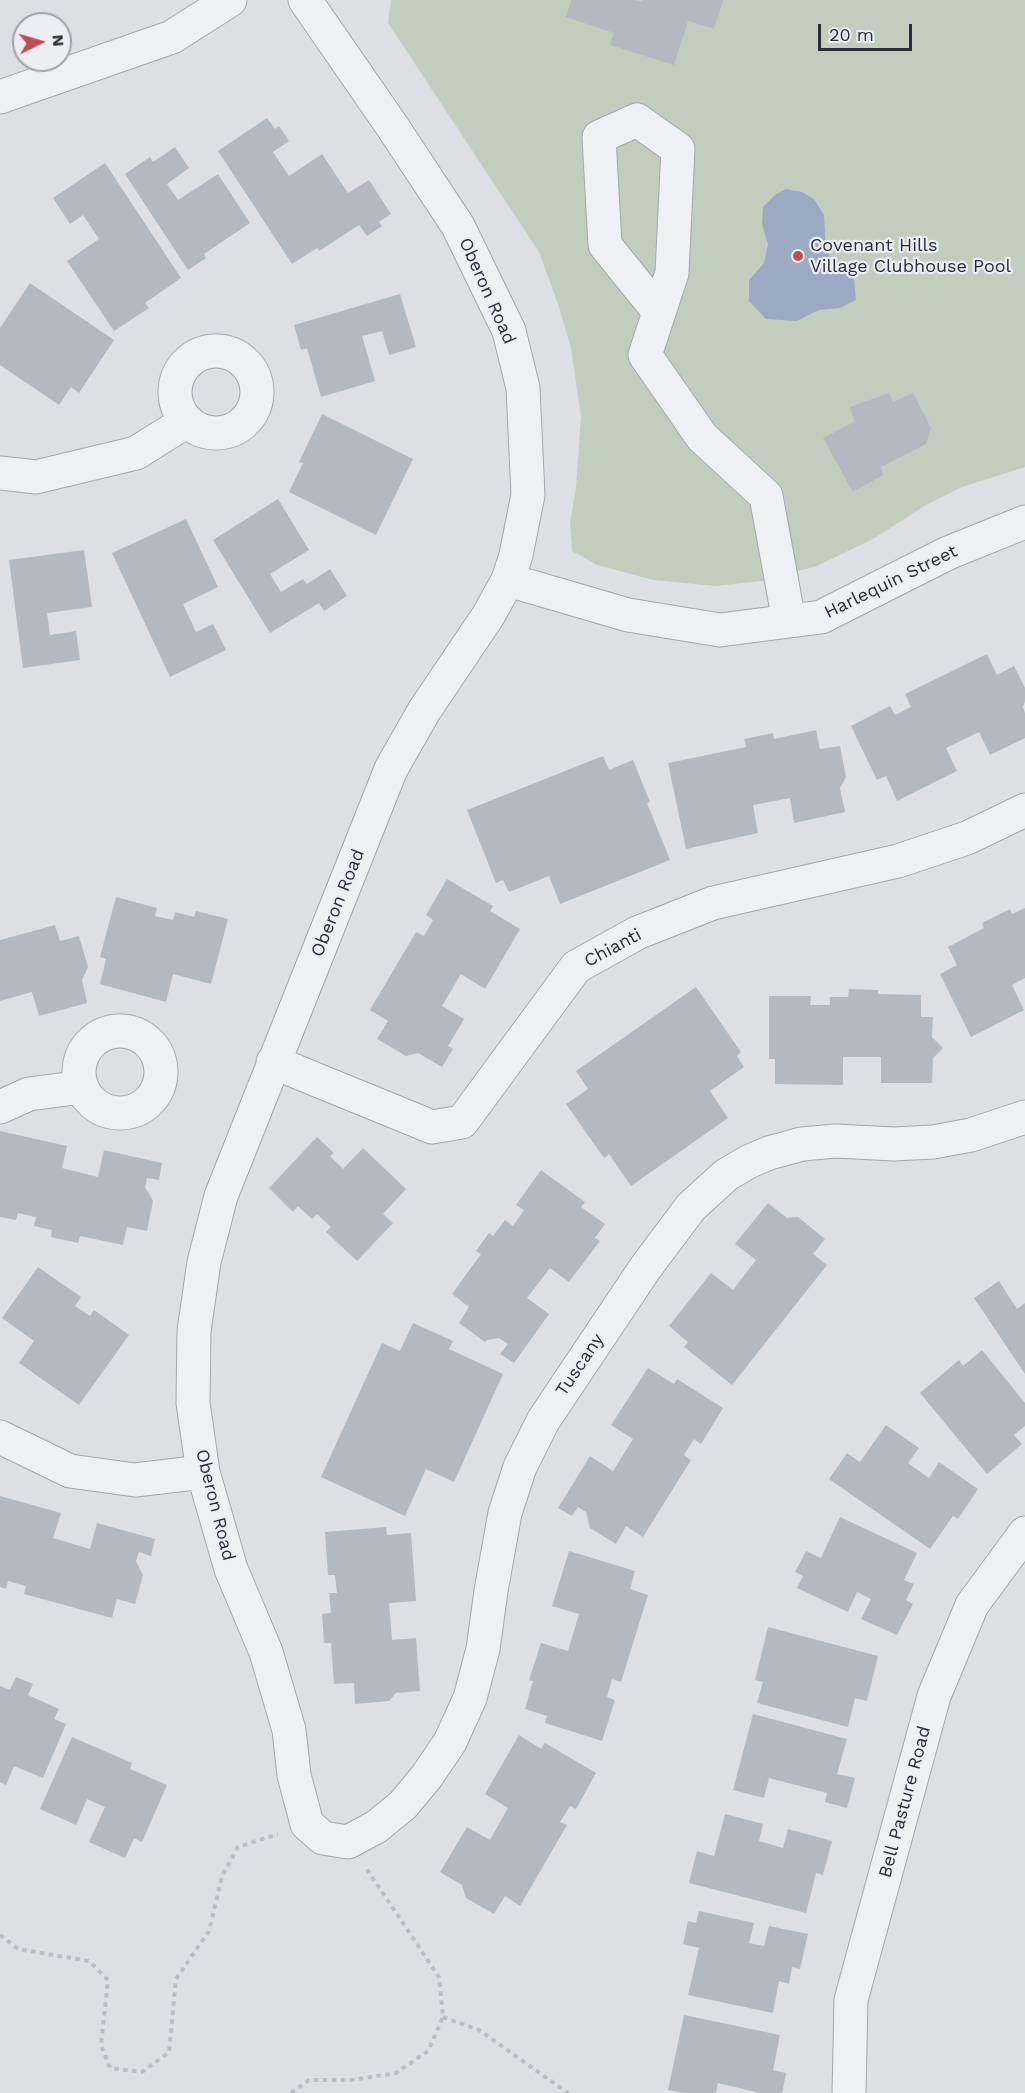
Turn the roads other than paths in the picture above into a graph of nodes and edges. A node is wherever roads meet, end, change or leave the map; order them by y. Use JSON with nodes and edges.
{"nodes":[{"id":1,"x":230,"y":0,"type":"edge"},
{"id":2,"x":305,"y":0,"type":"edge"},
{"id":3,"x":0,"y":97,"type":"edge"},
{"id":4,"x":659,"y":312,"type":"junction"},
{"id":5,"x":187,"y":421,"type":"dead end"},
{"id":6,"x":0,"y":473,"type":"edge"},
{"id":7,"x":1025,"y":522,"type":"edge"},
{"id":8,"x":508,"y":580,"type":"junction"},
{"id":9,"x":789,"y":621,"type":"junction"},
{"id":10,"x":1025,"y":810,"type":"edge"},
{"id":11,"x":273,"y":1062,"type":"junction"},
{"id":12,"x":82,"y":1087,"type":"dead end"},
{"id":13,"x":0,"y":1107,"type":"edge"},
{"id":14,"x":1025,"y":1117,"type":"edge"},
{"id":15,"x":0,"y":1437,"type":"edge"},
{"id":16,"x":203,"y":1472,"type":"junction"},
{"id":17,"x":1025,"y":1533,"type":"edge"},
{"id":18,"x":307,"y":1824,"type":"joint"},
{"id":19,"x":849,"y":2093,"type":"edge"}],
"edges":[{"from":1,"to":3,"type":"street"},
{"from":2,"to":8,"type":"street","name":"Oberon Road"},
{"from":4,"to":4,"type":"street"},
{"from":4,"to":9,"type":"street"},
{"from":5,"to":6,"type":"street"},
{"from":7,"to":9,"type":"street","name":"Harlequin Street"},
{"from":8,"to":9,"type":"street","name":"Harlequin Street"},
{"from":8,"to":11,"type":"street","name":"Oberon Road"},
{"from":10,"to":11,"type":"street","name":"Chianti"},
{"from":11,"to":16,"type":"street","name":"Oberon Road"},
{"from":12,"to":13,"type":"street"},
{"from":14,"to":18,"type":"street","name":"Tuscany"},
{"from":15,"to":16,"type":"street"},
{"from":16,"to":18,"type":"street","name":"Oberon Road"},
{"from":17,"to":19,"type":"street","name":"Bell Pasture Road"}]}
